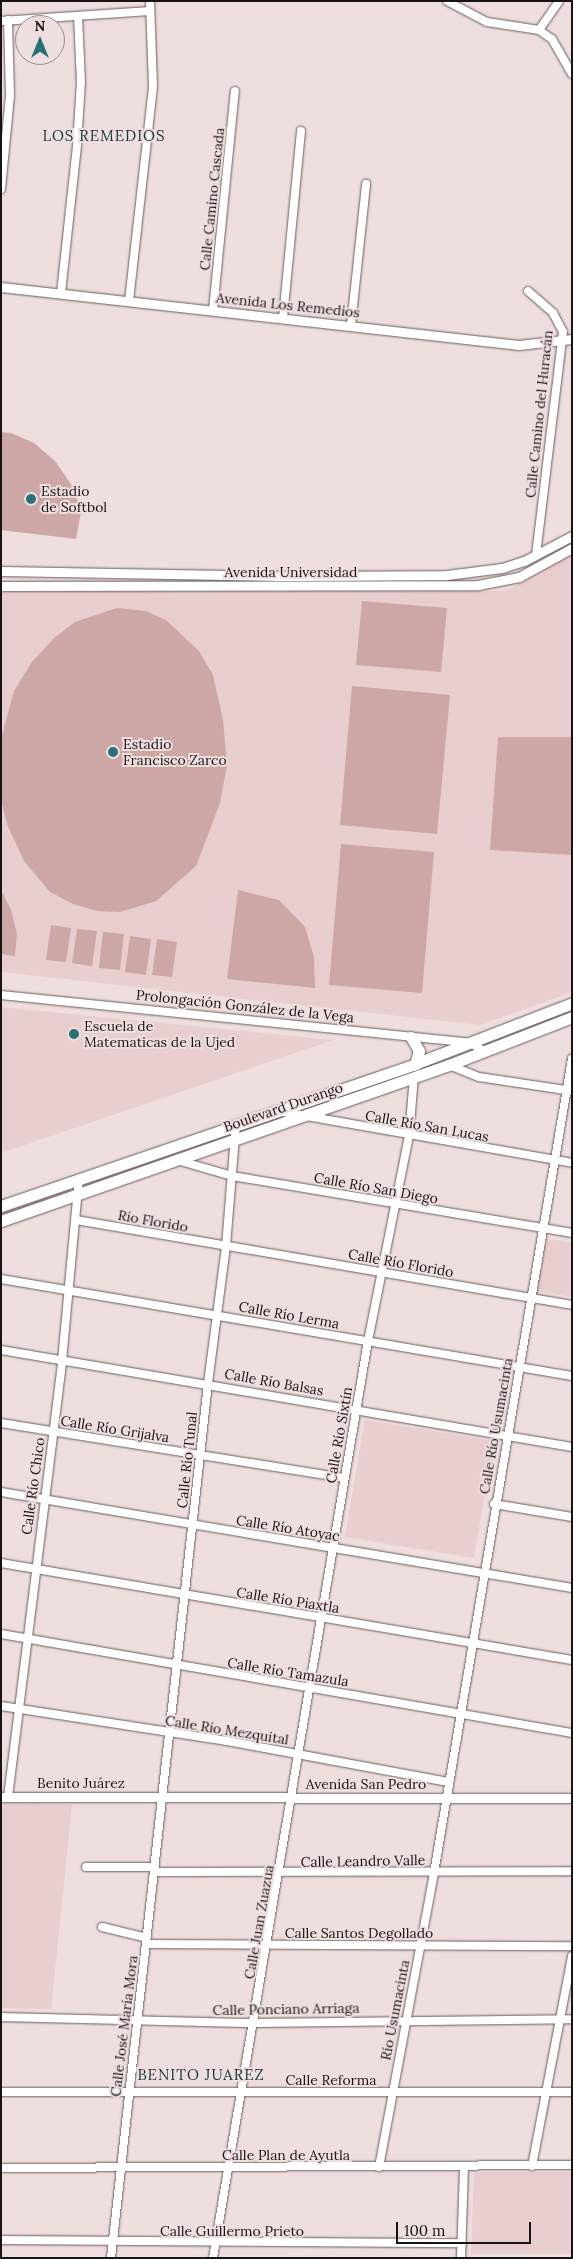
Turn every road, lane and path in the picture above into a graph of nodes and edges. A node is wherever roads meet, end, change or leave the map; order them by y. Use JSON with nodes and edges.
{"nodes":[{"id":1,"x":150,"y":1,"type":"edge"},
{"id":2,"x":447,"y":1,"type":"edge"},
{"id":3,"x":559,"y":1,"type":"edge"},
{"id":4,"x":150,"y":11,"type":"junction"},
{"id":5,"x":78,"y":17,"type":"junction"},
{"id":6,"x":5,"y":21,"type":"edge"},
{"id":7,"x":539,"y":30,"type":"junction"},
{"id":8,"x":572,"y":74,"type":"edge"},
{"id":9,"x":235,"y":91,"type":"dead end"},
{"id":10,"x":302,"y":131,"type":"dead end"},
{"id":11,"x":366,"y":184,"type":"dead end"},
{"id":12,"x":1,"y":189,"type":"edge"},
{"id":13,"x":1,"y":287,"type":"edge"},
{"id":14,"x":528,"y":291,"type":"dead end"},
{"id":15,"x":61,"y":293,"type":"junction"},
{"id":16,"x":129,"y":301,"type":"junction"},
{"id":17,"x":213,"y":310,"type":"junction"},
{"id":18,"x":283,"y":318,"type":"junction"},
{"id":19,"x":350,"y":325,"type":"junction"},
{"id":20,"x":572,"y":339,"type":"edge"},
{"id":21,"x":562,"y":341,"type":"junction"},
{"id":22,"x":572,"y":536,"type":"edge"},
{"id":23,"x":572,"y":548,"type":"edge"},
{"id":24,"x":536,"y":554,"type":"junction"},
{"id":25,"x":1,"y":571,"type":"edge"},
{"id":26,"x":85,"y":572,"type":"junction"},
{"id":27,"x":1,"y":586,"type":"edge"},
{"id":28,"x":84,"y":586,"type":"junction"},
{"id":29,"x":1,"y":995,"type":"edge"},
{"id":30,"x":571,"y":1005,"type":"edge"},
{"id":31,"x":572,"y":1017,"type":"edge"},
{"id":32,"x":411,"y":1037,"type":"junction"},
{"id":33,"x":471,"y":1043,"type":"junction"},
{"id":34,"x":484,"y":1051,"type":"junction"},
{"id":35,"x":572,"y":1058,"type":"edge"},
{"id":36,"x":415,"y":1064,"type":"junction"},
{"id":37,"x":449,"y":1065,"type":"junction"},
{"id":38,"x":414,"y":1077,"type":"junction"},
{"id":39,"x":569,"y":1090,"type":"edge"},
{"id":40,"x":278,"y":1111,"type":"junction"},
{"id":41,"x":302,"y":1117,"type":"junction"},
{"id":42,"x":236,"y":1125,"type":"junction"},
{"id":43,"x":409,"y":1136,"type":"junction"},
{"id":44,"x":235,"y":1139,"type":"junction"},
{"id":45,"x":177,"y":1160,"type":"junction"},
{"id":46,"x":554,"y":1160,"type":"junction"},
{"id":47,"x":572,"y":1163,"type":"edge"},
{"id":48,"x":232,"y":1176,"type":"junction"},
{"id":49,"x":78,"y":1178,"type":"junction"},
{"id":50,"x":78,"y":1194,"type":"junction"},
{"id":51,"x":395,"y":1204,"type":"junction"},
{"id":52,"x":1,"y":1206,"type":"edge"},
{"id":53,"x":1,"y":1220,"type":"edge"},
{"id":54,"x":76,"y":1220,"type":"junction"},
{"id":55,"x":542,"y":1229,"type":"junction"},
{"id":56,"x":572,"y":1233,"type":"edge"},
{"id":57,"x":226,"y":1246,"type":"junction"},
{"id":58,"x":382,"y":1272,"type":"junction"},
{"id":59,"x":1,"y":1279,"type":"edge"},
{"id":60,"x":70,"y":1292,"type":"junction"},
{"id":61,"x":530,"y":1298,"type":"junction"},
{"id":62,"x":572,"y":1305,"type":"edge"},
{"id":63,"x":216,"y":1315,"type":"junction"},
{"id":64,"x":368,"y":1341,"type":"junction"},
{"id":65,"x":1,"y":1350,"type":"edge"},
{"id":66,"x":62,"y":1361,"type":"junction"},
{"id":67,"x":520,"y":1367,"type":"junction"},
{"id":68,"x":572,"y":1376,"type":"edge"},
{"id":69,"x":208,"y":1384,"type":"junction"},
{"id":70,"x":356,"y":1409,"type":"junction"},
{"id":71,"x":1,"y":1423,"type":"edge"},
{"id":72,"x":53,"y":1432,"type":"junction"},
{"id":73,"x":507,"y":1436,"type":"junction"},
{"id":74,"x":572,"y":1447,"type":"edge"},
{"id":75,"x":200,"y":1454,"type":"junction"},
{"id":76,"x":344,"y":1478,"type":"junction"},
{"id":77,"x":1,"y":1492,"type":"edge"},
{"id":78,"x":44,"y":1499,"type":"junction"},
{"id":79,"x":494,"y":1504,"type":"junction"},
{"id":80,"x":572,"y":1517,"type":"edge"},
{"id":81,"x":193,"y":1525,"type":"junction"},
{"id":82,"x":332,"y":1548,"type":"junction"},
{"id":83,"x":1,"y":1563,"type":"edge"},
{"id":84,"x":35,"y":1568,"type":"junction"},
{"id":85,"x":482,"y":1573,"type":"junction"},
{"id":86,"x":572,"y":1588,"type":"edge"},
{"id":87,"x":186,"y":1596,"type":"junction"},
{"id":88,"x":322,"y":1618,"type":"junction"},
{"id":89,"x":1,"y":1634,"type":"edge"},
{"id":90,"x":26,"y":1638,"type":"junction"},
{"id":91,"x":472,"y":1644,"type":"junction"},
{"id":92,"x":572,"y":1660,"type":"edge"},
{"id":93,"x":177,"y":1666,"type":"junction"},
{"id":94,"x":311,"y":1688,"type":"junction"},
{"id":95,"x":1,"y":1706,"type":"edge"},
{"id":96,"x":19,"y":1710,"type":"junction"},
{"id":97,"x":461,"y":1714,"type":"junction"},
{"id":98,"x":169,"y":1733,"type":"junction"},
{"id":99,"x":572,"y":1733,"type":"edge"},
{"id":100,"x":298,"y":1754,"type":"junction"},
{"id":101,"x":448,"y":1782,"type":"junction"},
{"id":102,"x":5,"y":1797,"type":"edge"},
{"id":103,"x":161,"y":1798,"type":"junction"},
{"id":104,"x":292,"y":1798,"type":"junction"},
{"id":105,"x":445,"y":1798,"type":"junction"},
{"id":106,"x":572,"y":1798,"type":"edge"},
{"id":107,"x":86,"y":1868,"type":"dead end"},
{"id":108,"x":155,"y":1870,"type":"junction"},
{"id":109,"x":572,"y":1871,"type":"edge"},
{"id":110,"x":434,"y":1873,"type":"junction"},
{"id":111,"x":280,"y":1874,"type":"junction"},
{"id":112,"x":102,"y":1927,"type":"dead end"},
{"id":113,"x":147,"y":1941,"type":"junction"},
{"id":114,"x":420,"y":1945,"type":"junction"},
{"id":115,"x":266,"y":1946,"type":"junction"},
{"id":116,"x":572,"y":1946,"type":"edge"},
{"id":117,"x":572,"y":1956,"type":"edge"},
{"id":118,"x":1,"y":2018,"type":"edge"},
{"id":119,"x":561,"y":2019,"type":"junction"},
{"id":120,"x":572,"y":2019,"type":"edge"},
{"id":121,"x":406,"y":2020,"type":"junction"},
{"id":122,"x":137,"y":2022,"type":"junction"},
{"id":123,"x":254,"y":2023,"type":"junction"},
{"id":124,"x":129,"y":2091,"type":"junction"},
{"id":125,"x":1,"y":2092,"type":"edge"},
{"id":126,"x":242,"y":2092,"type":"junction"},
{"id":127,"x":392,"y":2092,"type":"junction"},
{"id":128,"x":572,"y":2092,"type":"edge"},
{"id":129,"x":548,"y":2093,"type":"junction"},
{"id":130,"x":572,"y":2165,"type":"edge"},
{"id":131,"x":532,"y":2166,"type":"junction"},
{"id":132,"x":119,"y":2167,"type":"junction"},
{"id":133,"x":379,"y":2167,"type":"junction"},
{"id":134,"x":464,"y":2167,"type":"junction"},
{"id":135,"x":1,"y":2168,"type":"edge"},
{"id":136,"x":228,"y":2168,"type":"junction"},
{"id":137,"x":1,"y":2240,"type":"edge"},
{"id":138,"x":112,"y":2242,"type":"junction"},
{"id":139,"x":462,"y":2242,"type":"junction"},
{"id":140,"x":215,"y":2244,"type":"junction"},
{"id":141,"x":111,"y":2258,"type":"edge"},
{"id":142,"x":213,"y":2258,"type":"edge"},
{"id":143,"x":461,"y":2258,"type":"edge"}],
"edges":[{"from":1,"to":4,"type":"street"},
{"from":2,"to":7,"type":"street"},
{"from":3,"to":7,"type":"street"},
{"from":4,"to":5,"type":"street"},
{"from":4,"to":16,"type":"street"},
{"from":5,"to":6,"type":"street"},
{"from":5,"to":15,"type":"street"},
{"from":6,"to":12,"type":"street"},
{"from":7,"to":8,"type":"street"},
{"from":9,"to":17,"type":"street","name":"Calle Camino Cascada"},
{"from":10,"to":18,"type":"street"},
{"from":11,"to":19,"type":"street"},
{"from":13,"to":15,"type":"street","name":"Avenida Los Remedios"},
{"from":14,"to":21,"type":"street","name":"Calle Camino del Huracán"},
{"from":15,"to":16,"type":"street","name":"Avenida Los Remedios"},
{"from":16,"to":17,"type":"street","name":"Avenida Los Remedios"},
{"from":17,"to":18,"type":"street","name":"Avenida Los Remedios"},
{"from":18,"to":19,"type":"street","name":"Avenida Los Remedios"},
{"from":19,"to":21,"type":"street","name":"Avenida Los Remedios"},
{"from":20,"to":21,"type":"street","name":"Avenida Los Remedios"},
{"from":21,"to":24,"type":"street","name":"Calle Camino del Huracán"},
{"from":22,"to":24,"type":"street","name":"Avenida Universidad"},
{"from":23,"to":28,"type":"street","name":"Avenida Universidad"},
{"from":24,"to":26,"type":"street","name":"Avenida Universidad"},
{"from":25,"to":26,"type":"street","name":"Avenida Universidad"},
{"from":26,"to":28,"type":"street"},
{"from":27,"to":28,"type":"street","name":"Avenida Universidad"},
{"from":29,"to":32,"type":"street","name":"Prolongación González de la Vega"},
{"from":30,"to":33,"type":"main road","name":"Boulevard Durango"},
{"from":31,"to":34,"type":"main road","name":"Boulevard Durango"},
{"from":32,"to":33,"type":"street","name":"Prolongación González de la Vega"},
{"from":32,"to":36,"type":"main road"},
{"from":33,"to":34,"type":"street","name":"Prolongación González de la Vega"},
{"from":33,"to":36,"type":"main road","name":"Boulevard Durango"},
{"from":34,"to":37,"type":"main road","name":"Boulevard Durango"},
{"from":35,"to":39,"type":"street","name":"Calle Río Usumacinta"},
{"from":36,"to":40,"type":"main road","name":"Boulevard Durango"},
{"from":37,"to":38,"type":"main road","name":"Boulevard Durango"},
{"from":37,"to":39,"type":"street"},
{"from":38,"to":41,"type":"main road","name":"Boulevard Durango"},
{"from":38,"to":43,"type":"street","name":"Calle Río Sixtín"},
{"from":39,"to":46,"type":"street","name":"Calle Río Usumacinta"},
{"from":40,"to":41,"type":"street","name":"Calle Río San Lucas"},
{"from":40,"to":42,"type":"main road","name":"Boulevard Durango"},
{"from":41,"to":43,"type":"street","name":"Calle Río San Lucas"},
{"from":41,"to":44,"type":"main road","name":"Boulevard Durango"},
{"from":42,"to":44,"type":"street","name":"Calle Río Tunal"},
{"from":42,"to":49,"type":"main road","name":"Boulevard Durango"},
{"from":43,"to":46,"type":"street","name":"Calle Río San Lucas"},
{"from":43,"to":51,"type":"street","name":"Calle Río Sixtín"},
{"from":44,"to":45,"type":"main road","name":"Boulevard Durango"},
{"from":44,"to":48,"type":"street","name":"Calle Río Tunal"},
{"from":45,"to":48,"type":"street","name":"Calle Río San Diego"},
{"from":45,"to":50,"type":"main road","name":"Boulevard Durango"},
{"from":46,"to":47,"type":"street","name":"Calle Río San Lucas"},
{"from":46,"to":55,"type":"street","name":"Calle Río Usumacinta"},
{"from":48,"to":51,"type":"street","name":"Calle Río San Diego"},
{"from":48,"to":57,"type":"street","name":"Calle Río Tunal"},
{"from":49,"to":50,"type":"street","name":"Calle Río Chico"},
{"from":49,"to":52,"type":"main road","name":"Boulevard Durango"},
{"from":50,"to":53,"type":"main road","name":"Boulevard Durango"},
{"from":50,"to":54,"type":"street","name":"Calle Río Chico"},
{"from":51,"to":55,"type":"street","name":"Calle Río San Diego"},
{"from":51,"to":58,"type":"street","name":"Calle Río Sixtín"},
{"from":54,"to":57,"type":"street","name":"Río Florido"},
{"from":54,"to":60,"type":"street","name":"Calle Río Chico"},
{"from":55,"to":56,"type":"street","name":"Calle Río San Diego"},
{"from":55,"to":61,"type":"street","name":"Calle Río Usumacinta"},
{"from":57,"to":58,"type":"street","name":"Calle Río Florido"},
{"from":57,"to":63,"type":"street","name":"Calle Río Tunal"},
{"from":58,"to":61,"type":"street","name":"Calle Río Florido"},
{"from":58,"to":64,"type":"street","name":"Calle Río Sixtín"},
{"from":59,"to":60,"type":"street","name":"Calle Río Lerma"},
{"from":60,"to":63,"type":"street","name":"Calle Río Lerma"},
{"from":60,"to":66,"type":"street","name":"Calle Río Chico"},
{"from":61,"to":62,"type":"street","name":"Calle Río Florido"},
{"from":61,"to":67,"type":"street","name":"Calle Río Usumacinta"},
{"from":63,"to":64,"type":"street","name":"Calle Río Lerma"},
{"from":63,"to":69,"type":"street","name":"Calle Río Tunal"},
{"from":64,"to":67,"type":"street","name":"Calle Río Lerma"},
{"from":64,"to":70,"type":"street","name":"Calle Río Sixtín"},
{"from":65,"to":66,"type":"street","name":"Calle Río Balsas"},
{"from":66,"to":69,"type":"street","name":"Calle Río Balsas"},
{"from":66,"to":72,"type":"street","name":"Calle Río Chico"},
{"from":67,"to":68,"type":"street","name":"Calle Río Lerma"},
{"from":67,"to":73,"type":"street","name":"Calle Río Usumacinta"},
{"from":69,"to":70,"type":"street","name":"Calle Río Balsas"},
{"from":69,"to":75,"type":"street","name":"Calle Río Tunal"},
{"from":70,"to":73,"type":"street","name":"Calle Río Balsas"},
{"from":70,"to":76,"type":"street","name":"Calle Río Sixtín"},
{"from":71,"to":72,"type":"street","name":"Calle Río Grijalva"},
{"from":72,"to":75,"type":"street","name":"Calle Río Grijalva"},
{"from":72,"to":78,"type":"street","name":"Calle Río Chico"},
{"from":73,"to":74,"type":"street","name":"Calle Río Balsas"},
{"from":73,"to":79,"type":"street","name":"Calle Río Usumacinta"},
{"from":75,"to":76,"type":"street","name":"Calle Río Grijalva"},
{"from":75,"to":81,"type":"street","name":"Calle Río Tunal"},
{"from":76,"to":82,"type":"street","name":"Calle Río Sixtín"},
{"from":77,"to":78,"type":"street","name":"Calle Río Atoyac"},
{"from":78,"to":81,"type":"street","name":"Calle Río Atoyac"},
{"from":78,"to":84,"type":"street","name":"Calle Río Chico"},
{"from":79,"to":80,"type":"street"},
{"from":79,"to":85,"type":"street","name":"Calle Río Usumacinta"},
{"from":81,"to":82,"type":"street","name":"Calle Río Atoyac"},
{"from":81,"to":87,"type":"street","name":"Calle Río Tunal"},
{"from":82,"to":85,"type":"street","name":"Calle Río Atoyac"},
{"from":82,"to":88,"type":"street","name":"Calle Río Sixtín"},
{"from":83,"to":84,"type":"street","name":"Calle Río Piaxtla"},
{"from":84,"to":87,"type":"street","name":"Calle Río Piaxtla"},
{"from":84,"to":90,"type":"street","name":"Calle Río Chico"},
{"from":85,"to":86,"type":"street","name":"Calle Río Atoyac"},
{"from":85,"to":91,"type":"street","name":"Calle Río Usumacinta"},
{"from":87,"to":88,"type":"street","name":"Calle Río Piaxtla"},
{"from":87,"to":93,"type":"street","name":"Calle Río Tunal"},
{"from":88,"to":91,"type":"street","name":"Calle Río Piaxtla"},
{"from":88,"to":94,"type":"street","name":"Calle Río Sixtín"},
{"from":89,"to":90,"type":"street","name":"Calle Río Tamazula"},
{"from":90,"to":93,"type":"street","name":"Calle Río Tamazula"},
{"from":90,"to":96,"type":"street","name":"Calle Río Chico"},
{"from":91,"to":92,"type":"street","name":"Calle Río Piaxtla"},
{"from":91,"to":97,"type":"street","name":"Calle Río Usumacinta"},
{"from":93,"to":94,"type":"street","name":"Calle Río Tamazula"},
{"from":93,"to":98,"type":"street","name":"Calle Río Tunal"},
{"from":94,"to":97,"type":"street","name":"Calle Río Tamazula"},
{"from":94,"to":100,"type":"street","name":"Calle Río Sixtín"},
{"from":95,"to":96,"type":"street","name":"Calle Río Mezquital"},
{"from":96,"to":98,"type":"street","name":"Calle Río Mezquital"},
{"from":96,"to":102,"type":"street","name":"Calle Río Chico"},
{"from":97,"to":99,"type":"street","name":"Calle Río Tamazula"},
{"from":97,"to":101,"type":"street","name":"Calle Río Usumacinta"},
{"from":98,"to":100,"type":"street","name":"Calle Río Mezquital"},
{"from":98,"to":103,"type":"street","name":"Calle Río Tunal"},
{"from":100,"to":101,"type":"street","name":"Calle Río Mezquital"},
{"from":100,"to":104,"type":"street","name":"Calle Río Sixtín"},
{"from":101,"to":105,"type":"street","name":"Calle Río Usumacinta"},
{"from":102,"to":103,"type":"street","name":"Benito Juárez"},
{"from":103,"to":104,"type":"street","name":"Avenida San Pedro"},
{"from":103,"to":108,"type":"street","name":"Calle José María Mora"},
{"from":104,"to":105,"type":"street","name":"Avenida San Pedro"},
{"from":104,"to":111,"type":"street","name":"Calle Juan Zuazua"},
{"from":105,"to":106,"type":"street","name":"Avenida San Pedro"},
{"from":105,"to":110,"type":"street","name":"Río Usumacinta"},
{"from":107,"to":108,"type":"street","name":"Calle Leandro Valle"},
{"from":108,"to":111,"type":"street","name":"Calle Leandro Valle"},
{"from":108,"to":113,"type":"street","name":"Calle José María Mora"},
{"from":109,"to":110,"type":"street","name":"Calle Leandro Valle"},
{"from":110,"to":111,"type":"street","name":"Calle Leandro Valle"},
{"from":110,"to":114,"type":"street","name":"Río Usumacinta"},
{"from":111,"to":115,"type":"street","name":"Calle Juan Zuazua"},
{"from":112,"to":113,"type":"street","name":"Calle Santos Degollado"},
{"from":113,"to":115,"type":"street","name":"Calle Santos Degollado"},
{"from":113,"to":122,"type":"street","name":"Calle José María Mora"},
{"from":114,"to":115,"type":"street","name":"Calle Santos Degollado"},
{"from":114,"to":116,"type":"street","name":"Calle Santos Degollado"},
{"from":114,"to":121,"type":"street","name":"Río Usumacinta"},
{"from":115,"to":123,"type":"street","name":"Calle Juan Zuazua"},
{"from":117,"to":119,"type":"street"},
{"from":118,"to":122,"type":"street","name":"Calle Ponciano Arriaga"},
{"from":119,"to":120,"type":"street","name":"Calle Ponciano Arriaga"},
{"from":119,"to":121,"type":"street","name":"Calle Ponciano Arriaga"},
{"from":119,"to":129,"type":"street"},
{"from":121,"to":123,"type":"street","name":"Calle Ponciano Arriaga"},
{"from":121,"to":127,"type":"street","name":"Río Usumacinta"},
{"from":122,"to":123,"type":"street","name":"Calle Ponciano Arriaga"},
{"from":122,"to":124,"type":"street","name":"Calle José María Mora"},
{"from":123,"to":126,"type":"street","name":"Calle Juan Zuazua"},
{"from":124,"to":125,"type":"street","name":"Calle Reforma"},
{"from":124,"to":126,"type":"street","name":"Calle Reforma"},
{"from":124,"to":132,"type":"street","name":"Calle José María Mora"},
{"from":126,"to":127,"type":"street","name":"Calle Reforma"},
{"from":126,"to":136,"type":"street","name":"Calle Juan Zuazua"},
{"from":127,"to":129,"type":"street","name":"Calle Reforma"},
{"from":127,"to":133,"type":"street","name":"Río Usumacinta"},
{"from":128,"to":129,"type":"street","name":"Calle Reforma"},
{"from":129,"to":131,"type":"street"},
{"from":130,"to":131,"type":"street","name":"Calle Plan de Ayutla"},
{"from":131,"to":134,"type":"street","name":"Calle Plan de Ayutla"},
{"from":132,"to":135,"type":"street","name":"Calle Plan de Ayutla"},
{"from":132,"to":136,"type":"street","name":"Calle Plan de Ayutla"},
{"from":132,"to":138,"type":"street","name":"Calle José María Mora"},
{"from":133,"to":134,"type":"street","name":"Calle Plan de Ayutla"},
{"from":133,"to":136,"type":"street","name":"Calle Plan de Ayutla"},
{"from":134,"to":139,"type":"street"},
{"from":136,"to":140,"type":"street","name":"Calle Juan Zuazua"},
{"from":137,"to":138,"type":"street","name":"Calle Guillermo Prieto"},
{"from":138,"to":140,"type":"street","name":"Calle Guillermo Prieto"},
{"from":138,"to":141,"type":"street","name":"Calle José María Mora"},
{"from":139,"to":140,"type":"street","name":"Calle Guillermo Prieto"},
{"from":139,"to":143,"type":"street"},
{"from":140,"to":142,"type":"street","name":"Calle Juan Zuazua"}]}
